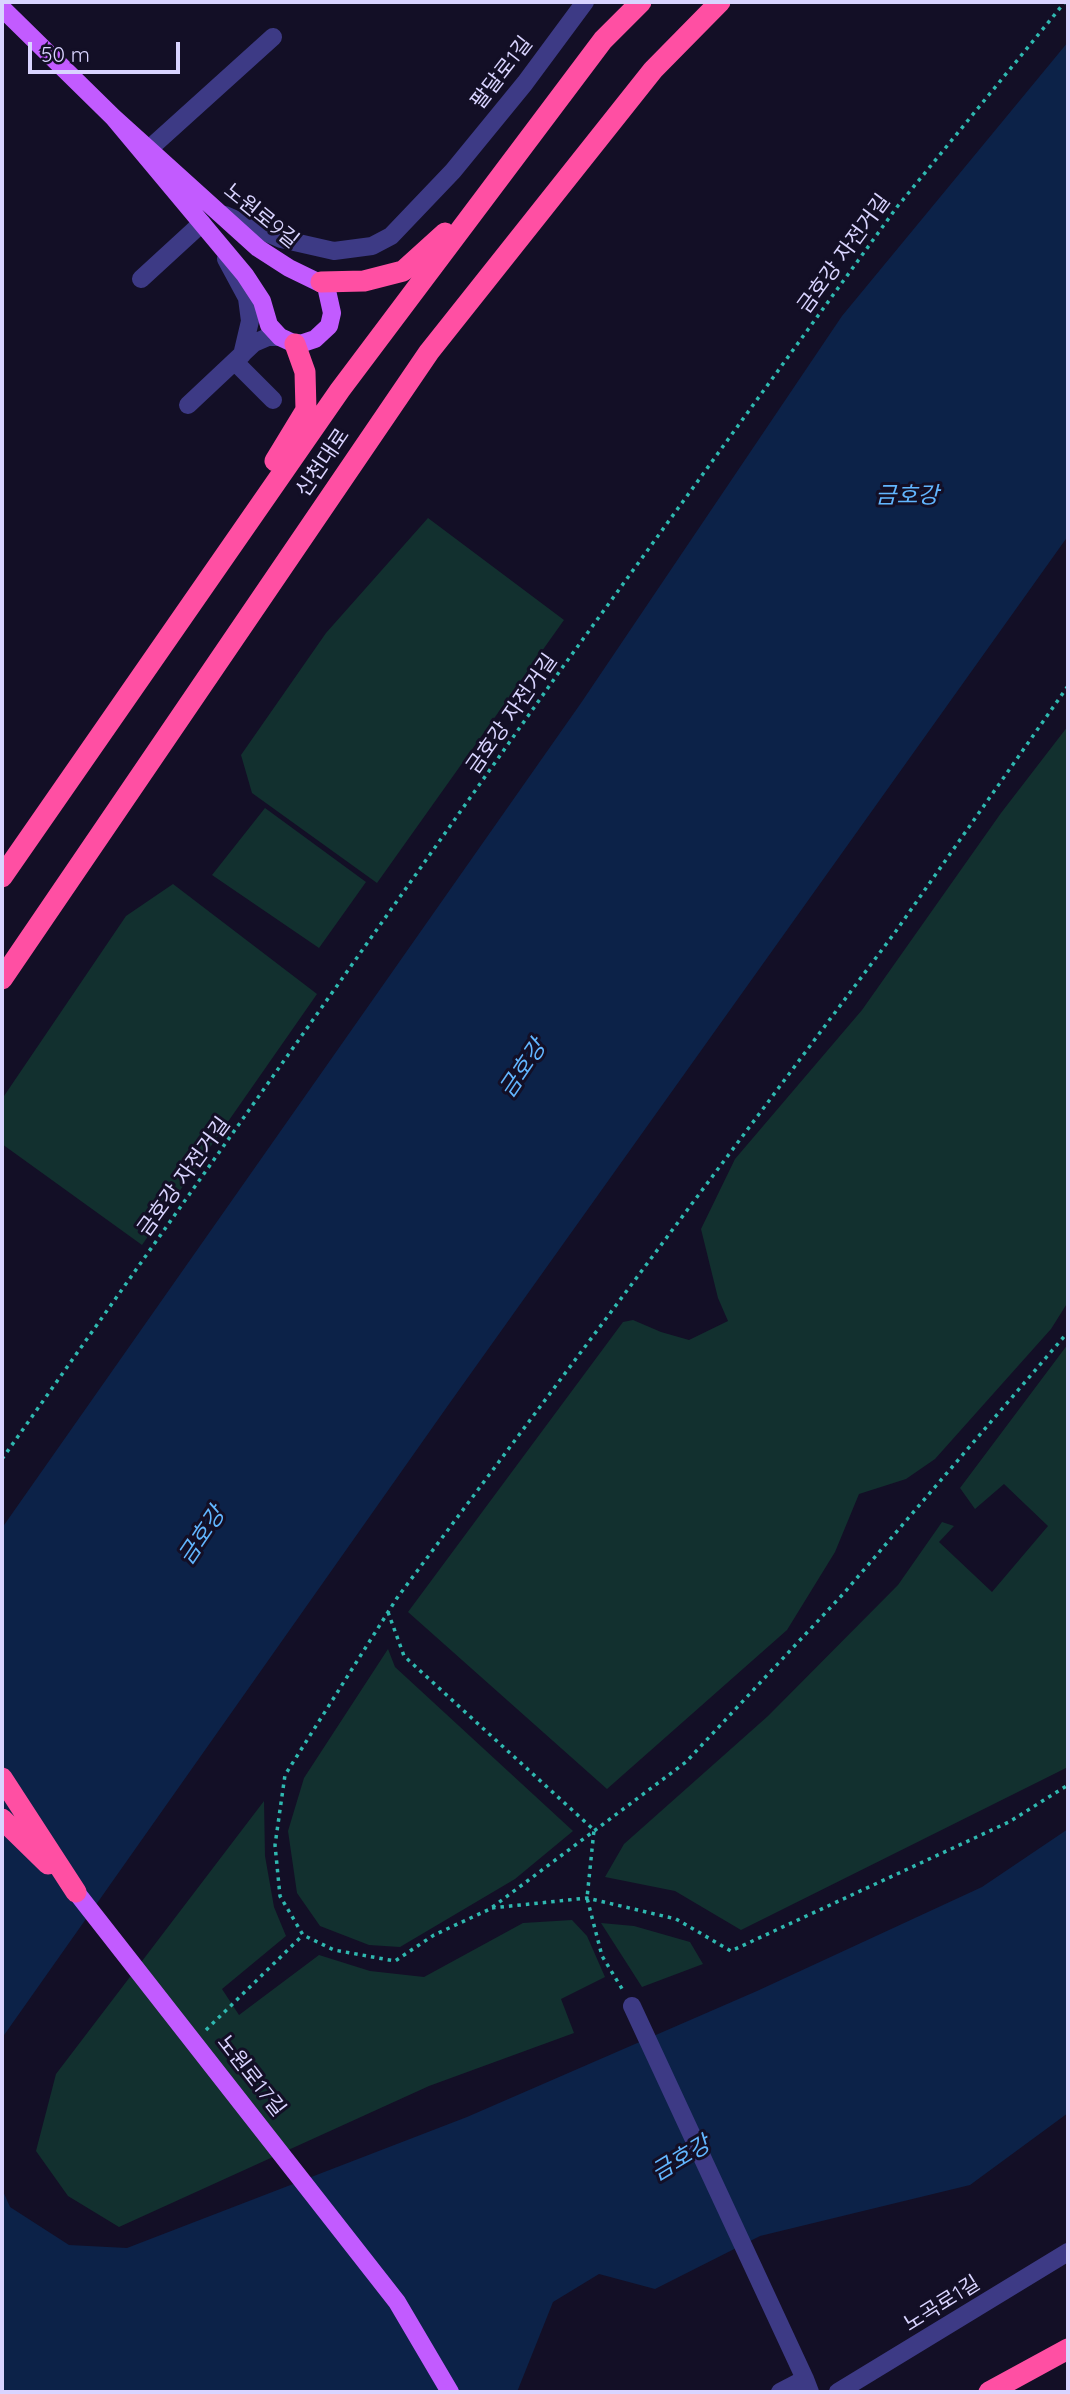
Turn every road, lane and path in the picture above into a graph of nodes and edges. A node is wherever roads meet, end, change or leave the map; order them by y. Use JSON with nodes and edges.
{"nodes":[{"id":1,"x":584,"y":2,"type":"edge"},
{"id":2,"x":640,"y":2,"type":"edge"},
{"id":3,"x":720,"y":2,"type":"edge"},
{"id":4,"x":1065,"y":2,"type":"edge"},
{"id":5,"x":2,"y":8,"type":"edge"},
{"id":6,"x":273,"y":37,"type":"dead end"},
{"id":7,"x":113,"y":117,"type":"junction"},
{"id":8,"x":149,"y":149,"type":"junction"},
{"id":9,"x":217,"y":211,"type":"junction"},
{"id":10,"x":202,"y":223,"type":"junction"},
{"id":11,"x":216,"y":240,"type":"junction"},
{"id":12,"x":141,"y":279,"type":"dead end"},
{"id":13,"x":324,"y":284,"type":"junction"},
{"id":14,"x":287,"y":340,"type":"junction"},
{"id":15,"x":238,"y":358,"type":"junction"},
{"id":16,"x":273,"y":400,"type":"dead end"},
{"id":17,"x":188,"y":404,"type":"dead end"},
{"id":18,"x":144,"y":673,"type":"junction"},
{"id":19,"x":1068,"y":686,"type":"edge"},
{"id":20,"x":2,"y":877,"type":"edge"},
{"id":21,"x":2,"y":979,"type":"edge"},
{"id":22,"x":1068,"y":1332,"type":"edge"},
{"id":23,"x":2,"y":1459,"type":"edge"},
{"id":24,"x":388,"y":1612,"type":"junction"},
{"id":25,"x":2,"y":1778,"type":"edge"},
{"id":26,"x":1068,"y":1785,"type":"edge"},
{"id":27,"x":2,"y":1798,"type":"edge"},
{"id":28,"x":2,"y":1819,"type":"edge"},
{"id":29,"x":594,"y":1830,"type":"junction"},
{"id":30,"x":76,"y":1892,"type":"junction"},
{"id":31,"x":587,"y":1898,"type":"junction"},
{"id":32,"x":489,"y":1909,"type":"junction"},
{"id":33,"x":303,"y":1935,"type":"junction"},
{"id":34,"x":632,"y":2006,"type":"joint"},
{"id":35,"x":195,"y":2041,"type":"junction"},
{"id":36,"x":1068,"y":2252,"type":"edge"},
{"id":37,"x":1068,"y":2349,"type":"edge"},
{"id":38,"x":807,"y":2386,"type":"edge"},
{"id":39,"x":450,"y":2392,"type":"edge"},
{"id":40,"x":780,"y":2392,"type":"edge"},
{"id":41,"x":838,"y":2392,"type":"edge"},
{"id":42,"x":989,"y":2392,"type":"edge"}],
"edges":[{"from":1,"to":9,"type":"street","name":"팔달로1길"},
{"from":2,"to":13,"type":"highway"},
{"from":2,"to":18,"type":"highway","name":"신천대로"},
{"from":3,"to":21,"type":"highway","name":"신천대로"},
{"from":4,"to":23,"type":"path","name":"금호강 자전거길"},
{"from":5,"to":7,"type":"main road","name":"노원로9길"},
{"from":6,"to":8,"type":"street"},
{"from":7,"to":8,"type":"main road","name":"노원로9길"},
{"from":7,"to":10,"type":"main road","name":"노원로9길"},
{"from":8,"to":9,"type":"main road","name":"노원로9길"},
{"from":9,"to":13,"type":"main road","name":"노원로9길"},
{"from":10,"to":11,"type":"main road","name":"노원로9길"},
{"from":10,"to":12,"type":"street"},
{"from":11,"to":14,"type":"main road","name":"노원로9길"},
{"from":11,"to":15,"type":"street"},
{"from":13,"to":14,"type":"main road"},
{"from":14,"to":15,"type":"street"},
{"from":14,"to":18,"type":"highway"},
{"from":15,"to":16,"type":"street"},
{"from":15,"to":17,"type":"street"},
{"from":18,"to":20,"type":"highway","name":"신천대로"},
{"from":19,"to":24,"type":"path"},
{"from":22,"to":29,"type":"path"},
{"from":24,"to":29,"type":"path"},
{"from":24,"to":33,"type":"path"},
{"from":25,"to":30,"type":"highway"},
{"from":26,"to":31,"type":"path"},
{"from":27,"to":30,"type":"main road","name":"노원로17길"},
{"from":28,"to":30,"type":"highway"},
{"from":29,"to":31,"type":"path"},
{"from":29,"to":32,"type":"path"},
{"from":30,"to":35,"type":"main road","name":"노원로17길"},
{"from":31,"to":32,"type":"path"},
{"from":31,"to":34,"type":"path"},
{"from":32,"to":33,"type":"path"},
{"from":33,"to":35,"type":"path"},
{"from":34,"to":38,"type":"street"},
{"from":35,"to":39,"type":"main road","name":"노원로17길"},
{"from":36,"to":41,"type":"street","name":"노곡로1길"},
{"from":37,"to":42,"type":"highway"},
{"from":38,"to":40,"type":"street"}]}
